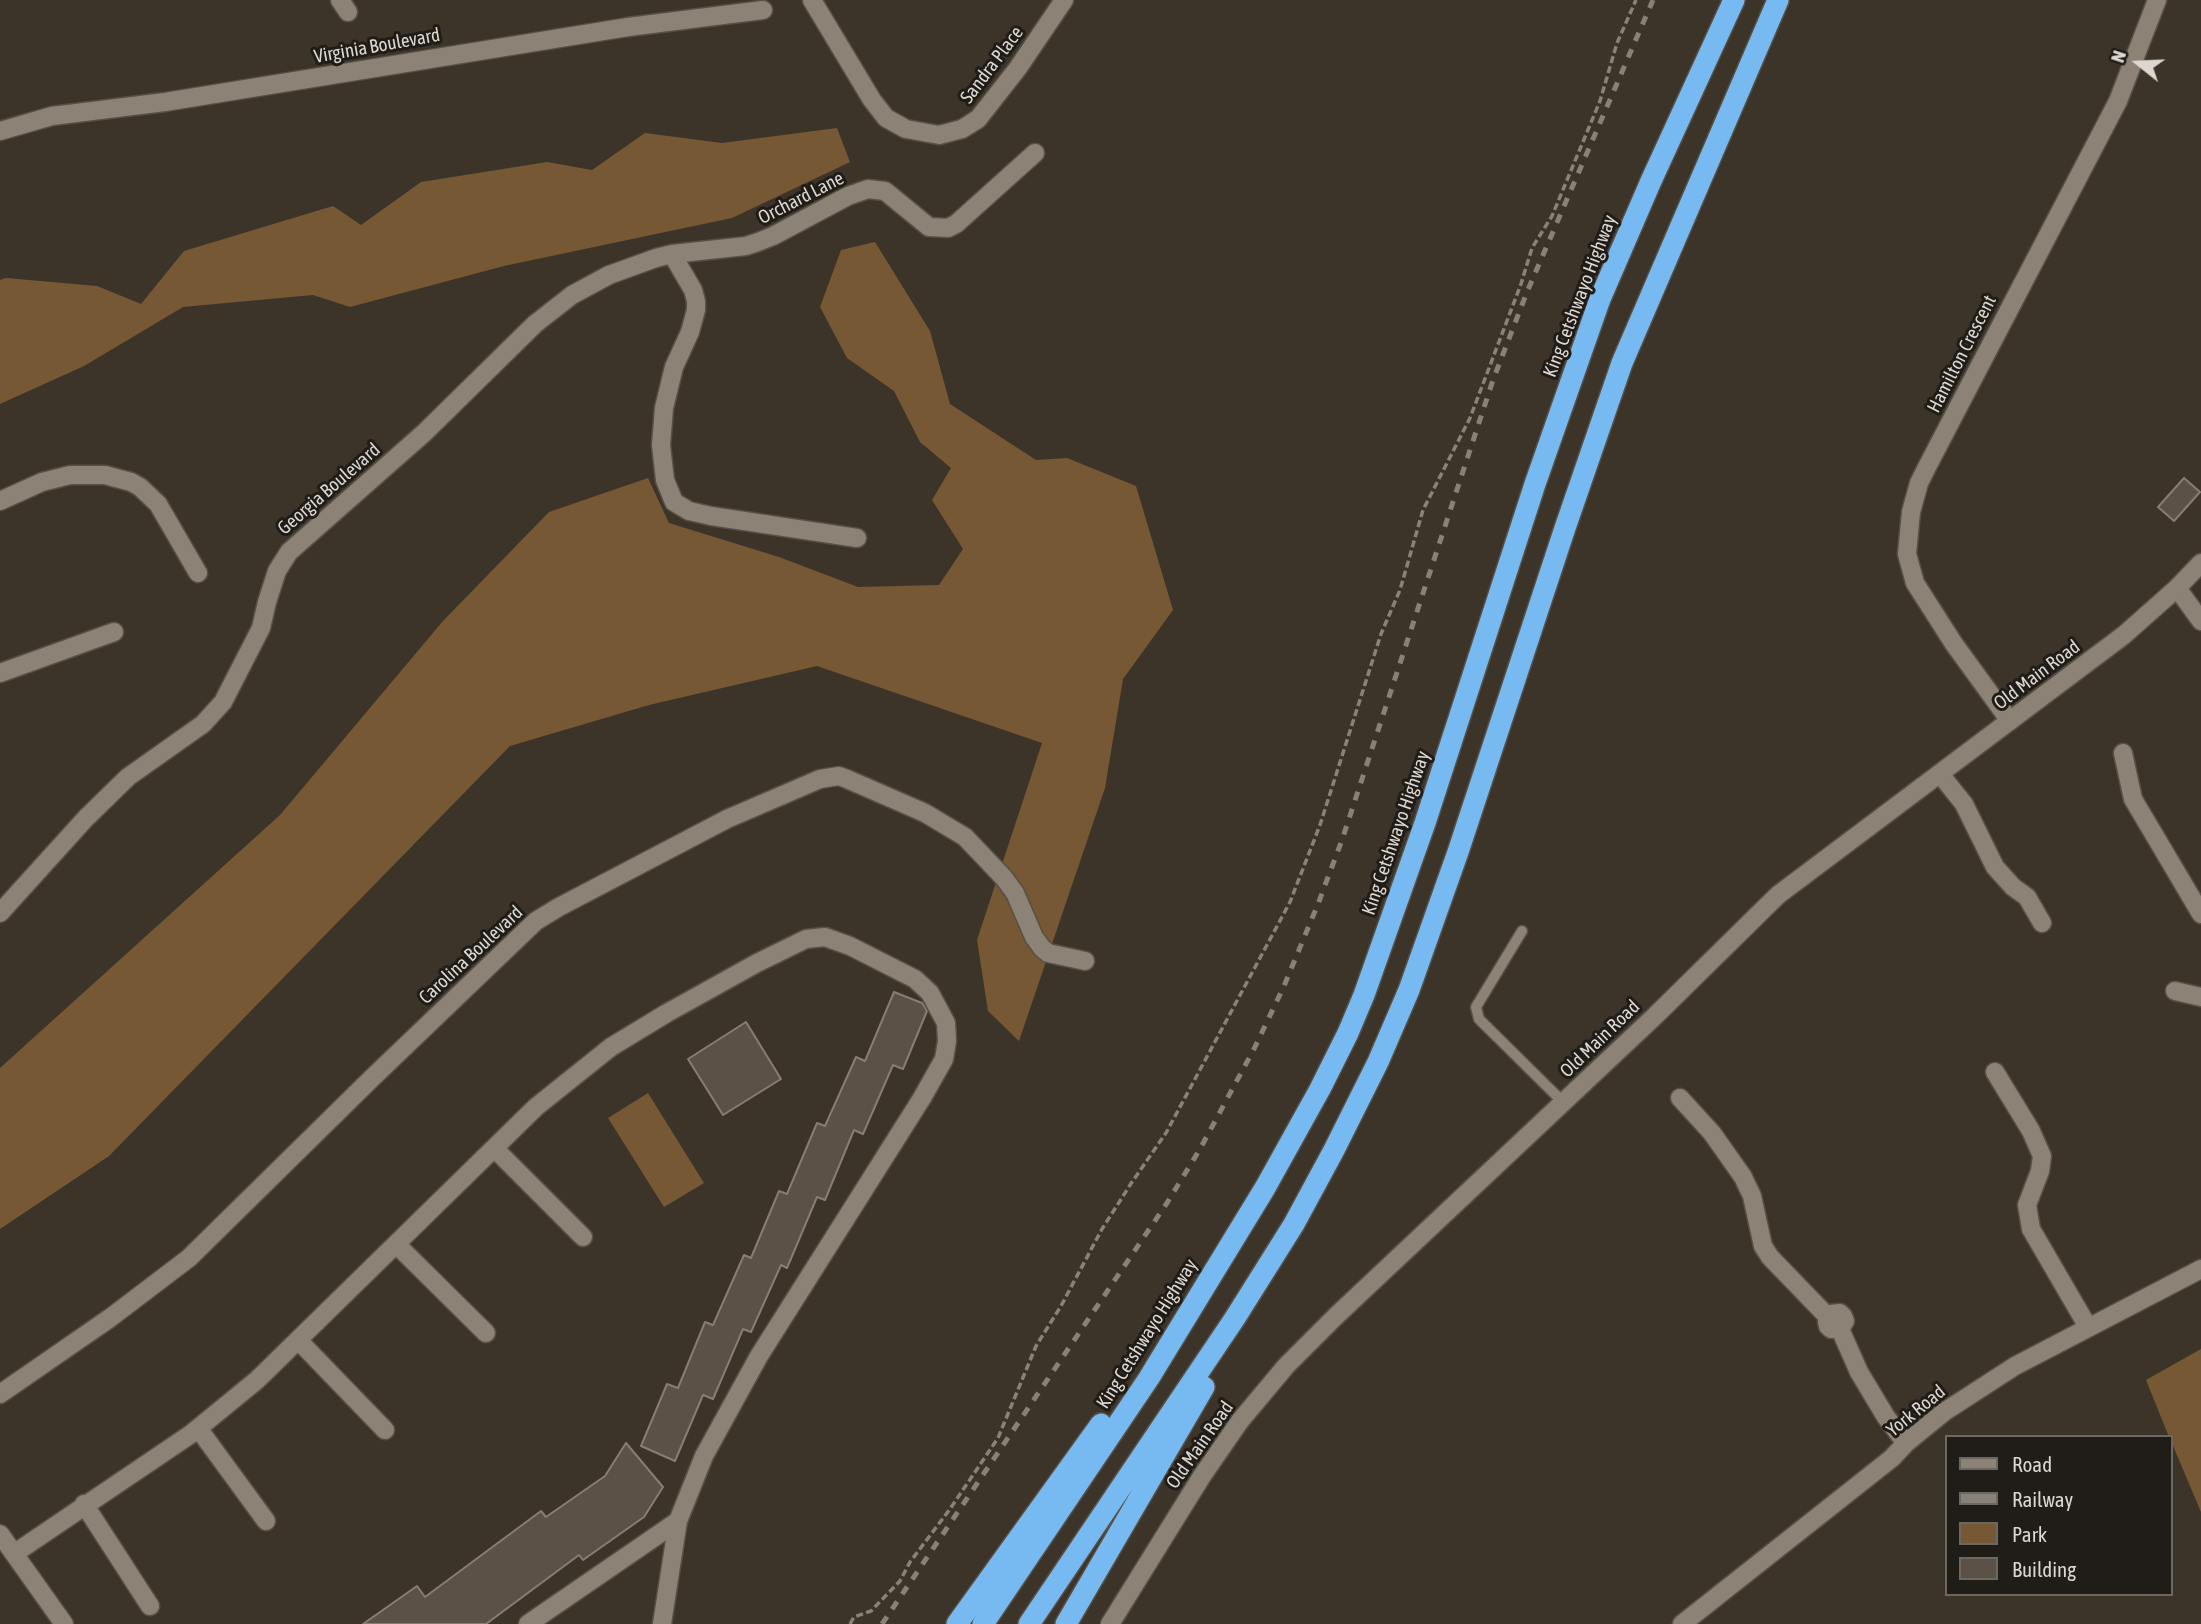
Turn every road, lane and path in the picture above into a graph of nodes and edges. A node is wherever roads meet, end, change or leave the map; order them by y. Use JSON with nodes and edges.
{"nodes":[{"id":1,"x":812,"y":0,"type":"edge"},
{"id":2,"x":1064,"y":0,"type":"edge"},
{"id":3,"x":1636,"y":0,"type":"edge"},
{"id":4,"x":1734,"y":0,"type":"edge"},
{"id":5,"x":1778,"y":0,"type":"edge"},
{"id":6,"x":2157,"y":0,"type":"edge"},
{"id":7,"x":763,"y":10,"type":"dead end"},
{"id":8,"x":0,"y":131,"type":"edge"},
{"id":9,"x":1035,"y":153,"type":"dead end"},
{"id":10,"x":672,"y":254,"type":"junction"},
{"id":11,"x":0,"y":501,"type":"edge"},
{"id":12,"x":857,"y":538,"type":"dead end"},
{"id":13,"x":2201,"y":563,"type":"edge"},
{"id":14,"x":198,"y":573,"type":"dead end"},
{"id":15,"x":2177,"y":588,"type":"junction"},
{"id":16,"x":2201,"y":621,"type":"edge"},
{"id":17,"x":114,"y":632,"type":"dead end"},
{"id":18,"x":0,"y":673,"type":"edge"},
{"id":19,"x":2010,"y":722,"type":"junction"},
{"id":20,"x":2123,"y":753,"type":"dead end"},
{"id":21,"x":1940,"y":774,"type":"junction"},
{"id":22,"x":0,"y":913,"type":"edge"},
{"id":23,"x":2201,"y":914,"type":"edge"},
{"id":24,"x":2042,"y":923,"type":"dead end"},
{"id":25,"x":1522,"y":931,"type":"dead end"},
{"id":26,"x":1085,"y":961,"type":"dead end"},
{"id":27,"x":2175,"y":990,"type":"dead end"},
{"id":28,"x":2201,"y":997,"type":"edge"},
{"id":29,"x":1996,"y":1072,"type":"dead end"},
{"id":30,"x":1680,"y":1098,"type":"dead end"},
{"id":31,"x":1564,"y":1102,"type":"junction"},
{"id":32,"x":494,"y":1148,"type":"junction"},
{"id":33,"x":583,"y":1237,"type":"dead end"},
{"id":34,"x":397,"y":1244,"type":"junction"},
{"id":35,"x":2201,"y":1269,"type":"edge"},
{"id":36,"x":1189,"y":1311,"type":"junction"},
{"id":37,"x":1234,"y":1318,"type":"junction"},
{"id":38,"x":2088,"y":1327,"type":"junction"},
{"id":39,"x":486,"y":1333,"type":"dead end"},
{"id":40,"x":298,"y":1340,"type":"junction"},
{"id":41,"x":0,"y":1394,"type":"edge"},
{"id":42,"x":198,"y":1428,"type":"junction"},
{"id":43,"x":385,"y":1430,"type":"dead end"},
{"id":44,"x":1906,"y":1443,"type":"junction"},
{"id":45,"x":84,"y":1504,"type":"junction"},
{"id":46,"x":266,"y":1521,"type":"dead end"},
{"id":47,"x":678,"y":1521,"type":"junction"},
{"id":48,"x":0,"y":1534,"type":"edge"},
{"id":49,"x":15,"y":1553,"type":"junction"},
{"id":50,"x":150,"y":1606,"type":"dead end"},
{"id":51,"x":55,"y":1621,"type":"edge"},
{"id":52,"x":533,"y":1622,"type":"edge"},
{"id":53,"x":663,"y":1624,"type":"edge"},
{"id":54,"x":850,"y":1624,"type":"edge"},
{"id":55,"x":957,"y":1624,"type":"edge"},
{"id":56,"x":983,"y":1624,"type":"edge"},
{"id":57,"x":1029,"y":1624,"type":"edge"},
{"id":58,"x":1066,"y":1624,"type":"edge"},
{"id":59,"x":1110,"y":1624,"type":"edge"},
{"id":60,"x":1682,"y":1624,"type":"edge"}],
"edges":[{"from":1,"to":2,"type":"street","name":"Sandra Place"},
{"from":3,"to":54,"type":"path"},
{"from":4,"to":36,"type":"highway","name":"King Cetshwayo Highway"},
{"from":5,"to":37,"type":"highway"},
{"from":6,"to":19,"type":"street","name":"Hamilton Crescent"},
{"from":7,"to":8,"type":"street","name":"Virginia Boulevard"},
{"from":9,"to":10,"type":"street","name":"Orchard Lane"},
{"from":10,"to":12,"type":"street"},
{"from":10,"to":22,"type":"street","name":"Georgia Boulevard"},
{"from":11,"to":14,"type":"street"},
{"from":13,"to":15,"type":"street","name":"Old Main Road"},
{"from":15,"to":16,"type":"street"},
{"from":15,"to":19,"type":"street","name":"Old Main Road"},
{"from":17,"to":18,"type":"street"},
{"from":19,"to":21,"type":"street","name":"Old Main Road"},
{"from":20,"to":23,"type":"street"},
{"from":21,"to":24,"type":"street"},
{"from":21,"to":31,"type":"street","name":"Old Main Road"},
{"from":25,"to":31,"type":"lane"},
{"from":26,"to":41,"type":"street","name":"Carolina Boulevard"},
{"from":27,"to":28,"type":"street"},
{"from":29,"to":38,"type":"street"},
{"from":30,"to":44,"type":"street"},
{"from":31,"to":59,"type":"street","name":"Old Main Road"},
{"from":32,"to":33,"type":"street"},
{"from":32,"to":34,"type":"street"},
{"from":32,"to":47,"type":"street"},
{"from":34,"to":39,"type":"street"},
{"from":34,"to":40,"type":"street"},
{"from":35,"to":38,"type":"street","name":"York Road"},
{"from":36,"to":55,"type":"highway"},
{"from":36,"to":56,"type":"highway","name":"King Cetshwayo Highway"},
{"from":37,"to":57,"type":"highway"},
{"from":37,"to":58,"type":"highway"},
{"from":38,"to":44,"type":"street","name":"York Road"},
{"from":40,"to":42,"type":"street"},
{"from":40,"to":43,"type":"street"},
{"from":42,"to":45,"type":"street"},
{"from":42,"to":46,"type":"street"},
{"from":44,"to":60,"type":"street","name":"York Road"},
{"from":45,"to":49,"type":"street"},
{"from":45,"to":50,"type":"street"},
{"from":47,"to":52,"type":"street"},
{"from":47,"to":53,"type":"street"},
{"from":48,"to":49,"type":"street"},
{"from":49,"to":51,"type":"street"}]}
